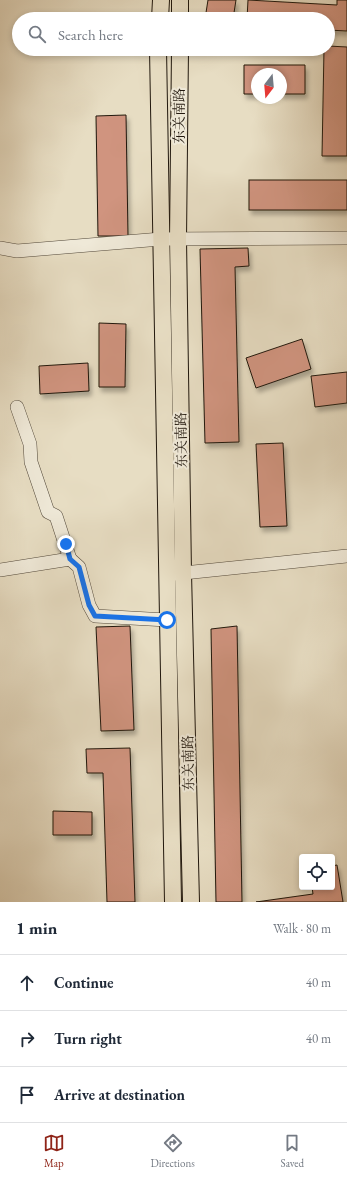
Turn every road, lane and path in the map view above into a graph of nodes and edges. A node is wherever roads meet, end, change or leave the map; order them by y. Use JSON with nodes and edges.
{"nodes":[{"id":1,"x":161,"y":0,"type":"edge"},
{"id":2,"x":180,"y":0,"type":"edge"},
{"id":3,"x":160,"y":12,"type":"edge"},
{"id":4,"x":180,"y":12,"type":"edge"},
{"id":5,"x":158,"y":56,"type":"edge"},
{"id":6,"x":180,"y":56,"type":"edge"},
{"id":7,"x":347,"y":238,"type":"edge"},
{"id":8,"x":161,"y":239,"type":"junction"},
{"id":9,"x":178,"y":239,"type":"junction"},
{"id":10,"x":0,"y":248,"type":"edge"},
{"id":11,"x":17,"y":407,"type":"dead end"},
{"id":12,"x":347,"y":556,"type":"edge"},
{"id":13,"x":70,"y":559,"type":"junction"},
{"id":14,"x":0,"y":570,"type":"edge"},
{"id":15,"x":183,"y":573,"type":"junction"},
{"id":16,"x":166,"y":575,"type":"junction"},
{"id":17,"x":167,"y":620,"type":"junction"},
{"id":18,"x":173,"y":902,"type":"edge"},
{"id":19,"x":192,"y":902,"type":"edge"}],
"edges":[{"from":1,"to":3,"type":"main road"},
{"from":2,"to":4,"type":"main road"},
{"from":5,"to":8,"type":"main road"},
{"from":6,"to":9,"type":"main road","name":"东关南路"},
{"from":7,"to":9,"type":"street"},
{"from":8,"to":9,"type":"street"},
{"from":8,"to":10,"type":"street"},
{"from":8,"to":16,"type":"main road"},
{"from":9,"to":15,"type":"main road","name":"东关南路"},
{"from":11,"to":13,"type":"street"},
{"from":12,"to":15,"type":"street"},
{"from":13,"to":14,"type":"street"},
{"from":13,"to":17,"type":"street"},
{"from":15,"to":16,"type":"street"},
{"from":15,"to":19,"type":"main road","name":"东关南路"},
{"from":16,"to":17,"type":"main road"},
{"from":17,"to":18,"type":"main road"}]}
